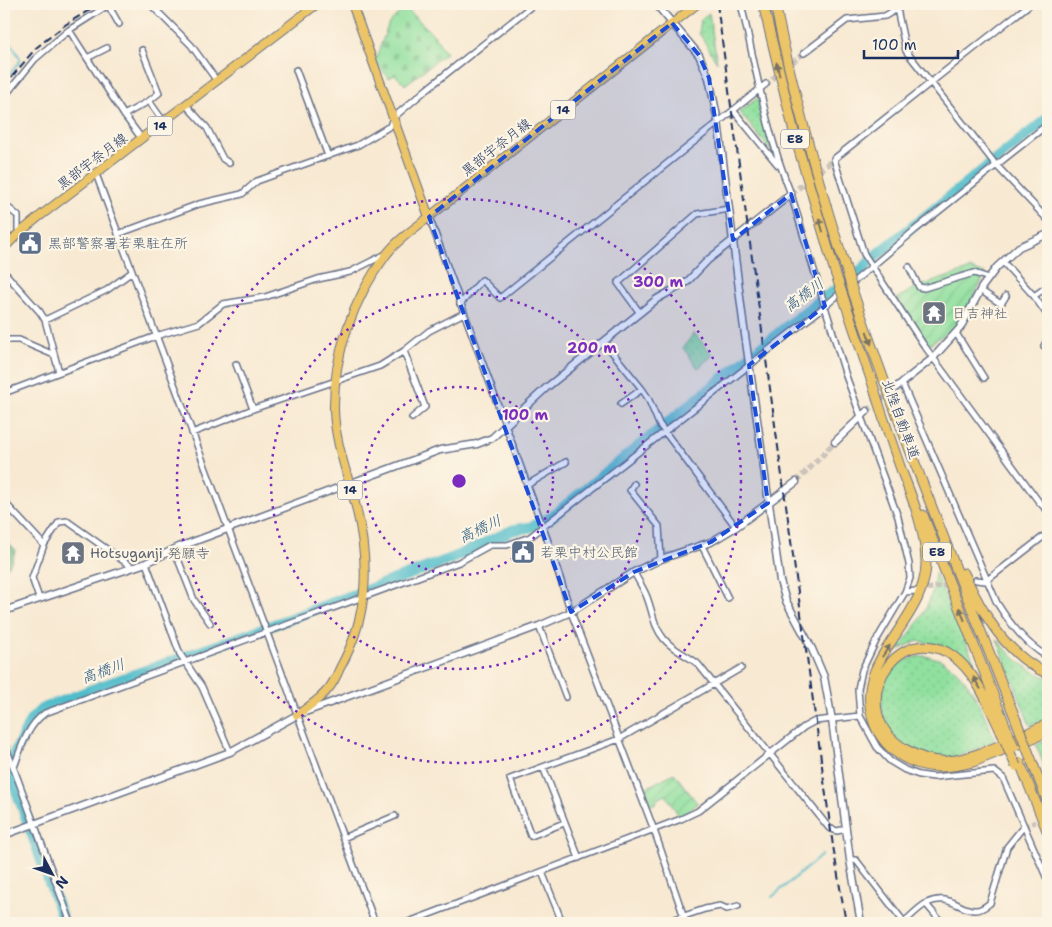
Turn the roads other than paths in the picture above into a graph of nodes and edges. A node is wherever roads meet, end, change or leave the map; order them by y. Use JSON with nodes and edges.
{"nodes":[{"id":1,"x":109,"y":4,"type":"edge"},
{"id":2,"x":150,"y":4,"type":"edge"},
{"id":3,"x":317,"y":4,"type":"edge"},
{"id":4,"x":352,"y":4,"type":"edge"},
{"id":5,"x":534,"y":4,"type":"edge"},
{"id":6,"x":656,"y":4,"type":"edge"},
{"id":7,"x":697,"y":4,"type":"edge"},
{"id":8,"x":741,"y":4,"type":"edge"},
{"id":9,"x":764,"y":4,"type":"edge"},
{"id":10,"x":775,"y":4,"type":"edge"},
{"id":11,"x":906,"y":4,"type":"edge"},
{"id":12,"x":1030,"y":4,"type":"edge"},
{"id":13,"x":1045,"y":4,"type":"edge"},
{"id":14,"x":896,"y":6,"type":"edge"},
{"id":15,"x":1048,"y":9,"type":"edge"},
{"id":16,"x":672,"y":23,"type":"junction"},
{"id":17,"x":119,"y":24,"type":"dead end"},
{"id":18,"x":69,"y":30,"type":"junction"},
{"id":19,"x":107,"y":48,"type":"dead end"},
{"id":20,"x":142,"y":50,"type":"dead end"},
{"id":21,"x":804,"y":53,"type":"tunnel mouth"},
{"id":22,"x":87,"y":58,"type":"junction"},
{"id":23,"x":296,"y":70,"type":"dead end"},
{"id":24,"x":217,"y":81,"type":"junction"},
{"id":25,"x":931,"y":82,"type":"junction"},
{"id":26,"x":766,"y":84,"type":"tunnel mouth"},
{"id":27,"x":760,"y":88,"type":"junction"},
{"id":28,"x":4,"y":97,"type":"edge"},
{"id":29,"x":149,"y":101,"type":"junction"},
{"id":30,"x":186,"y":105,"type":"junction"},
{"id":31,"x":733,"y":110,"type":"junction"},
{"id":32,"x":124,"y":115,"type":"junction"},
{"id":33,"x":393,"y":118,"type":"junction"},
{"id":34,"x":718,"y":121,"type":"junction"},
{"id":35,"x":164,"y":122,"type":"junction"},
{"id":36,"x":1048,"y":124,"type":"edge"},
{"id":37,"x":142,"y":139,"type":"junction"},
{"id":38,"x":328,"y":156,"type":"junction"},
{"id":39,"x":229,"y":163,"type":"dead end"},
{"id":40,"x":996,"y":165,"type":"junction"},
{"id":41,"x":780,"y":167,"type":"junction"},
{"id":42,"x":96,"y":174,"type":"junction"},
{"id":43,"x":791,"y":194,"type":"junction"},
{"id":44,"x":4,"y":204,"type":"edge"},
{"id":45,"x":729,"y":210,"type":"junction"},
{"id":46,"x":428,"y":217,"type":"junction"},
{"id":47,"x":1048,"y":220,"type":"edge"},
{"id":48,"x":20,"y":232,"type":"junction"},
{"id":49,"x":118,"y":234,"type":"junction"},
{"id":50,"x":1048,"y":234,"type":"edge"},
{"id":51,"x":733,"y":240,"type":"junction"},
{"id":52,"x":4,"y":248,"type":"edge"},
{"id":53,"x":387,"y":254,"type":"junction"},
{"id":54,"x":1002,"y":262,"type":"junction"},
{"id":55,"x":871,"y":266,"type":"junction"},
{"id":56,"x":910,"y":268,"type":"dead end"},
{"id":57,"x":4,"y":272,"type":"edge"},
{"id":58,"x":132,"y":272,"type":"junction"},
{"id":59,"x":989,"y":278,"type":"junction"},
{"id":60,"x":1048,"y":286,"type":"edge"},
{"id":61,"x":980,"y":290,"type":"junction"},
{"id":62,"x":1006,"y":296,"type":"dead end"},
{"id":63,"x":1034,"y":296,"type":"junction"},
{"id":64,"x":460,"y":304,"type":"junction"},
{"id":65,"x":825,"y":306,"type":"junction"},
{"id":66,"x":464,"y":313,"type":"junction"},
{"id":67,"x":640,"y":313,"type":"junction"},
{"id":68,"x":1048,"y":316,"type":"edge"},
{"id":69,"x":45,"y":320,"type":"junction"},
{"id":70,"x":956,"y":333,"type":"junction"},
{"id":71,"x":156,"y":336,"type":"junction"},
{"id":72,"x":1048,"y":338,"type":"edge"},
{"id":73,"x":4,"y":340,"type":"edge"},
{"id":74,"x":604,"y":342,"type":"junction"},
{"id":75,"x":1048,"y":348,"type":"edge"},
{"id":76,"x":404,"y":351,"type":"junction"},
{"id":77,"x":54,"y":355,"type":"junction"},
{"id":78,"x":933,"y":358,"type":"junction"},
{"id":79,"x":236,"y":364,"type":"dead end"},
{"id":80,"x":749,"y":365,"type":"junction"},
{"id":81,"x":59,"y":372,"type":"junction"},
{"id":82,"x":871,"y":378,"type":"junction"},
{"id":83,"x":984,"y":378,"type":"dead end"},
{"id":84,"x":335,"y":381,"type":"junction"},
{"id":85,"x":902,"y":383,"type":"junction"},
{"id":86,"x":642,"y":389,"type":"junction"},
{"id":87,"x":894,"y":389,"type":"tunnel mouth"},
{"id":88,"x":4,"y":393,"type":"edge"},
{"id":89,"x":621,"y":404,"type":"dead end"},
{"id":90,"x":253,"y":409,"type":"junction"},
{"id":91,"x":867,"y":411,"type":"tunnel mouth"},
{"id":92,"x":860,"y":417,"type":"junction"},
{"id":93,"x":412,"y":418,"type":"dead end"},
{"id":94,"x":506,"y":427,"type":"junction"},
{"id":95,"x":664,"y":432,"type":"junction"},
{"id":96,"x":192,"y":433,"type":"junction"},
{"id":97,"x":835,"y":442,"type":"tunnel mouth"},
{"id":98,"x":566,"y":462,"type":"dead end"},
{"id":99,"x":916,"y":466,"type":"junction"},
{"id":100,"x":796,"y":482,"type":"tunnel mouth"},
{"id":101,"x":349,"y":484,"type":"junction"},
{"id":102,"x":634,"y":484,"type":"dead end"},
{"id":103,"x":527,"y":485,"type":"junction"},
{"id":104,"x":4,"y":497,"type":"edge"},
{"id":105,"x":768,"y":503,"type":"junction"},
{"id":106,"x":1048,"y":511,"type":"edge"},
{"id":107,"x":736,"y":527,"type":"junction"},
{"id":108,"x":228,"y":528,"type":"junction"},
{"id":109,"x":543,"y":528,"type":"junction"},
{"id":110,"x":1048,"y":534,"type":"edge"},
{"id":111,"x":44,"y":545,"type":"junction"},
{"id":112,"x":702,"y":546,"type":"junction"},
{"id":113,"x":174,"y":549,"type":"junction"},
{"id":114,"x":661,"y":559,"type":"junction"},
{"id":115,"x":146,"y":563,"type":"junction"},
{"id":116,"x":132,"y":567,"type":"junction"},
{"id":117,"x":634,"y":572,"type":"junction"},
{"id":118,"x":976,"y":580,"type":"tunnel mouth"},
{"id":119,"x":986,"y":581,"type":"junction"},
{"id":120,"x":916,"y":591,"type":"tunnel mouth"},
{"id":121,"x":905,"y":592,"type":"junction"},
{"id":122,"x":363,"y":597,"type":"junction"},
{"id":123,"x":39,"y":598,"type":"junction"},
{"id":124,"x":728,"y":598,"type":"dead end"},
{"id":125,"x":4,"y":611,"type":"edge"},
{"id":126,"x":571,"y":612,"type":"junction"},
{"id":127,"x":210,"y":623,"type":"dead end"},
{"id":128,"x":539,"y":626,"type":"junction"},
{"id":129,"x":267,"y":632,"type":"junction"},
{"id":130,"x":1048,"y":657,"type":"edge"},
{"id":131,"x":186,"y":662,"type":"junction"},
{"id":132,"x":741,"y":668,"type":"dead end"},
{"id":133,"x":1048,"y":674,"type":"edge"},
{"id":134,"x":713,"y":684,"type":"junction"},
{"id":135,"x":566,"y":698,"type":"dead end"},
{"id":136,"x":297,"y":715,"type":"junction"},
{"id":137,"x":860,"y":716,"type":"junction"},
{"id":138,"x":832,"y":720,"type":"junction"},
{"id":139,"x":1048,"y":724,"type":"edge"},
{"id":140,"x":1002,"y":726,"type":"junction"},
{"id":141,"x":1048,"y":732,"type":"edge"},
{"id":142,"x":619,"y":739,"type":"junction"},
{"id":143,"x":4,"y":742,"type":"edge"},
{"id":144,"x":230,"y":752,"type":"junction"},
{"id":145,"x":770,"y":754,"type":"junction"},
{"id":146,"x":14,"y":767,"type":"junction"},
{"id":147,"x":543,"y":767,"type":"junction"},
{"id":148,"x":1048,"y":803,"type":"edge"},
{"id":149,"x":395,"y":816,"type":"dead end"},
{"id":150,"x":564,"y":822,"type":"junction"},
{"id":151,"x":34,"y":823,"type":"junction"},
{"id":152,"x":1024,"y":826,"type":"junction"},
{"id":153,"x":846,"y":829,"type":"junction"},
{"id":154,"x":1047,"y":829,"type":"edge"},
{"id":155,"x":654,"y":830,"type":"junction"},
{"id":156,"x":4,"y":835,"type":"edge"},
{"id":157,"x":343,"y":838,"type":"junction"},
{"id":158,"x":579,"y":858,"type":"junction"},
{"id":159,"x":850,"y":860,"type":"junction"},
{"id":160,"x":542,"y":872,"type":"junction"},
{"id":161,"x":1048,"y":881,"type":"edge"},
{"id":162,"x":926,"y":904,"type":"junction"},
{"id":163,"x":738,"y":906,"type":"dead end"},
{"id":164,"x":683,"y":916,"type":"junction"},
{"id":165,"x":417,"y":921,"type":"edge"},
{"id":166,"x":562,"y":922,"type":"edge"},
{"id":167,"x":903,"y":922,"type":"edge"},
{"id":168,"x":70,"y":923,"type":"edge"},
{"id":169,"x":375,"y":923,"type":"edge"},
{"id":170,"x":406,"y":923,"type":"edge"},
{"id":171,"x":663,"y":923,"type":"edge"},
{"id":172,"x":686,"y":923,"type":"edge"},
{"id":173,"x":861,"y":923,"type":"edge"},
{"id":174,"x":942,"y":923,"type":"edge"}],
"edges":[{"from":1,"to":17,"type":"street"},
{"from":1,"to":18,"type":"street"},
{"from":2,"to":24,"type":"street"},
{"from":3,"to":24,"type":"main road","name":"黒部宇奈月線","number":"14"},
{"from":4,"to":33,"type":"main road"},
{"from":5,"to":33,"type":"street"},
{"from":6,"to":16,"type":"street"},
{"from":7,"to":16,"type":"main road","name":"黒部宇奈月線","number":"14"},
{"from":8,"to":27,"type":"street"},
{"from":82,"to":9,"type":"highway","name":"北陸自動車道","number":"E8","one_way":true,"bridge":true},
{"from":10,"to":99,"type":"highway","name":"北陸自動車道","number":"E8","one_way":true,"bridge":true},
{"from":11,"to":14,"type":"street"},
{"from":12,"to":25,"type":"street"},
{"from":13,"to":15,"type":"street"},
{"from":14,"to":21,"type":"street"},
{"from":14,"to":25,"type":"street"},
{"from":16,"to":34,"type":"street"},
{"from":16,"to":46,"type":"main road","name":"黒部宇奈月線","number":"14"},
{"from":18,"to":22,"type":"street"},
{"from":18,"to":28,"type":"street"},
{"from":19,"to":22,"type":"street"},
{"from":20,"to":29,"type":"street"},
{"from":22,"to":32,"type":"street"},
{"from":23,"to":38,"type":"street"},
{"from":24,"to":30,"type":"main road","name":"黒部宇奈月線","number":"14"},
{"from":25,"to":40,"type":"street"},
{"from":25,"to":55,"type":"street"},
{"from":26,"to":27,"type":"street"},
{"from":27,"to":31,"type":"street"},
{"from":27,"to":41,"type":"street"},
{"from":29,"to":32,"type":"street"},
{"from":29,"to":35,"type":"street"},
{"from":30,"to":35,"type":"main road","name":"黒部宇奈月線","number":"14"},
{"from":30,"to":39,"type":"street"},
{"from":31,"to":34,"type":"street"},
{"from":31,"to":41,"type":"street"},
{"from":32,"to":37,"type":"street"},
{"from":33,"to":38,"type":"street"},
{"from":33,"to":46,"type":"main road"},
{"from":34,"to":45,"type":"street"},
{"from":34,"to":64,"type":"street"},
{"from":35,"to":37,"type":"main road","name":"黒部宇奈月線","number":"14"},
{"from":36,"to":40,"type":"street"},
{"from":37,"to":42,"type":"main road","name":"黒部宇奈月線","number":"14"},
{"from":38,"to":49,"type":"street"},
{"from":40,"to":47,"type":"street"},
{"from":40,"to":55,"type":"street"},
{"from":41,"to":43,"type":"street"},
{"from":42,"to":48,"type":"main road","name":"黒部宇奈月線","number":"14"},
{"from":42,"to":49,"type":"street"},
{"from":43,"to":51,"type":"street"},
{"from":43,"to":65,"type":"street"},
{"from":44,"to":48,"type":"street"},
{"from":45,"to":51,"type":"street"},
{"from":45,"to":67,"type":"street"},
{"from":46,"to":53,"type":"main road","name":"黒部宇奈月線","number":"14"},
{"from":46,"to":64,"type":"street"},
{"from":48,"to":52,"type":"main road","name":"黒部宇奈月線","number":"14"},
{"from":49,"to":58,"type":"street"},
{"from":50,"to":54,"type":"street"},
{"from":51,"to":67,"type":"street"},
{"from":51,"to":80,"type":"street"},
{"from":53,"to":71,"type":"street"},
{"from":53,"to":84,"type":"main road","name":"黒部宇奈月線","number":"14"},
{"from":54,"to":59,"type":"street"},
{"from":54,"to":63,"type":"street"},
{"from":55,"to":65,"type":"street"},
{"from":55,"to":78,"type":"street"},
{"from":56,"to":59,"type":"street"},
{"from":57,"to":69,"type":"street"},
{"from":58,"to":69,"type":"street"},
{"from":58,"to":71,"type":"street"},
{"from":59,"to":61,"type":"street"},
{"from":60,"to":63,"type":"street"},
{"from":61,"to":62,"type":"street"},
{"from":61,"to":70,"type":"street"},
{"from":63,"to":68,"type":"street"},
{"from":64,"to":66,"type":"street"},
{"from":65,"to":80,"type":"street"},
{"from":65,"to":92,"type":"street"},
{"from":66,"to":76,"type":"street"},
{"from":66,"to":94,"type":"street"},
{"from":67,"to":74,"type":"street"},
{"from":69,"to":77,"type":"street"},
{"from":70,"to":78,"type":"street"},
{"from":70,"to":83,"type":"street"},
{"from":71,"to":81,"type":"street"},
{"from":71,"to":96,"type":"street"},
{"from":72,"to":75,"type":"street"},
{"from":73,"to":77,"type":"street"},
{"from":74,"to":86,"type":"street"},
{"from":74,"to":94,"type":"street"},
{"from":76,"to":84,"type":"street"},
{"from":76,"to":93,"type":"street"},
{"from":77,"to":81,"type":"street"},
{"from":78,"to":85,"type":"street"},
{"from":78,"to":106,"type":"street"},
{"from":79,"to":90,"type":"street"},
{"from":80,"to":95,"type":"street"},
{"from":80,"to":105,"type":"street"},
{"from":81,"to":88,"type":"street"},
{"from":140,"to":82,"type":"highway","name":"北陸自動車道","number":"E8","one_way":true},
{"from":141,"to":82,"type":"highway","one_way":true},
{"from":84,"to":90,"type":"street"},
{"from":84,"to":101,"type":"main road","name":"黒部宇奈月線","number":"14"},
{"from":85,"to":87,"type":"street"},
{"from":85,"to":119,"type":"street"},
{"from":86,"to":89,"type":"street"},
{"from":86,"to":95,"type":"street"},
{"from":90,"to":96,"type":"street"},
{"from":91,"to":92,"type":"street"},
{"from":92,"to":97,"type":"street"},
{"from":92,"to":121,"type":"street"},
{"from":94,"to":101,"type":"street"},
{"from":94,"to":103,"type":"street"},
{"from":95,"to":107,"type":"street"},
{"from":95,"to":109,"type":"street"},
{"from":96,"to":108,"type":"street"},
{"from":98,"to":103,"type":"street"},
{"from":99,"to":133,"type":"highway"},
{"from":99,"to":148,"type":"highway","name":"北陸自動車道","number":"E8","bridge":true},
{"from":100,"to":105,"type":"street"},
{"from":101,"to":108,"type":"street"},
{"from":101,"to":122,"type":"main road","name":"黒部宇奈月線","number":"14"},
{"from":102,"to":114,"type":"street"},
{"from":103,"to":109,"type":"street"},
{"from":104,"to":111,"type":"street"},
{"from":105,"to":107,"type":"street"},
{"from":105,"to":138,"type":"street"},
{"from":107,"to":112,"type":"street"},
{"from":108,"to":113,"type":"street"},
{"from":108,"to":129,"type":"street"},
{"from":109,"to":122,"type":"street"},
{"from":109,"to":126,"type":"street"},
{"from":110,"to":119,"type":"street"},
{"from":111,"to":116,"type":"street"},
{"from":111,"to":123,"type":"street"},
{"from":112,"to":114,"type":"street"},
{"from":112,"to":124,"type":"street"},
{"from":113,"to":115,"type":"street"},
{"from":113,"to":127,"type":"street"},
{"from":114,"to":117,"type":"street"},
{"from":115,"to":116,"type":"street"},
{"from":115,"to":131,"type":"street"},
{"from":116,"to":123,"type":"street"},
{"from":117,"to":126,"type":"street"},
{"from":117,"to":134,"type":"street"},
{"from":118,"to":119,"type":"street"},
{"from":119,"to":130,"type":"street"},
{"from":120,"to":121,"type":"street"},
{"from":121,"to":137,"type":"street"},
{"from":122,"to":129,"type":"street"},
{"from":122,"to":136,"type":"main road","name":"黒部宇奈月線","number":"14"},
{"from":123,"to":125,"type":"street"},
{"from":126,"to":128,"type":"street"},
{"from":126,"to":142,"type":"street"},
{"from":128,"to":135,"type":"street"},
{"from":128,"to":136,"type":"street"},
{"from":129,"to":131,"type":"street"},
{"from":129,"to":136,"type":"street"},
{"from":131,"to":144,"type":"street"},
{"from":131,"to":146,"type":"street"},
{"from":132,"to":134,"type":"street"},
{"from":134,"to":142,"type":"street"},
{"from":134,"to":145,"type":"street"},
{"from":136,"to":144,"type":"street"},
{"from":136,"to":157,"type":"street"},
{"from":137,"to":138,"type":"street"},
{"from":137,"to":152,"type":"street"},
{"from":138,"to":145,"type":"street"},
{"from":138,"to":153,"type":"street"},
{"from":140,"to":139,"type":"highway","one_way":true},
{"from":140,"to":154,"type":"highway","name":"北陸自動車道","number":"E8","bridge":true},
{"from":142,"to":147,"type":"street"},
{"from":142,"to":155,"type":"street"},
{"from":143,"to":146,"type":"street"},
{"from":144,"to":151,"type":"street"},
{"from":145,"to":153,"type":"street"},
{"from":145,"to":155,"type":"street"},
{"from":146,"to":151,"type":"street"},
{"from":147,"to":150,"type":"street"},
{"from":147,"to":150,"type":"street"},
{"from":149,"to":157,"type":"street"},
{"from":150,"to":158,"type":"street"},
{"from":151,"to":156,"type":"street"},
{"from":151,"to":168,"type":"street"},
{"from":152,"to":161,"type":"street"},
{"from":152,"to":162,"type":"street"},
{"from":153,"to":159,"type":"street"},
{"from":155,"to":158,"type":"street"},
{"from":155,"to":164,"type":"street"},
{"from":157,"to":169,"type":"street"},
{"from":158,"to":160,"type":"street"},
{"from":159,"to":167,"type":"street"},
{"from":159,"to":173,"type":"street"},
{"from":160,"to":165,"type":"street"},
{"from":160,"to":166,"type":"street"},
{"from":162,"to":167,"type":"street"},
{"from":162,"to":174,"type":"street"},
{"from":163,"to":164,"type":"street"},
{"from":164,"to":171,"type":"street"},
{"from":164,"to":172,"type":"street"},
{"from":165,"to":170,"type":"street"}]}
